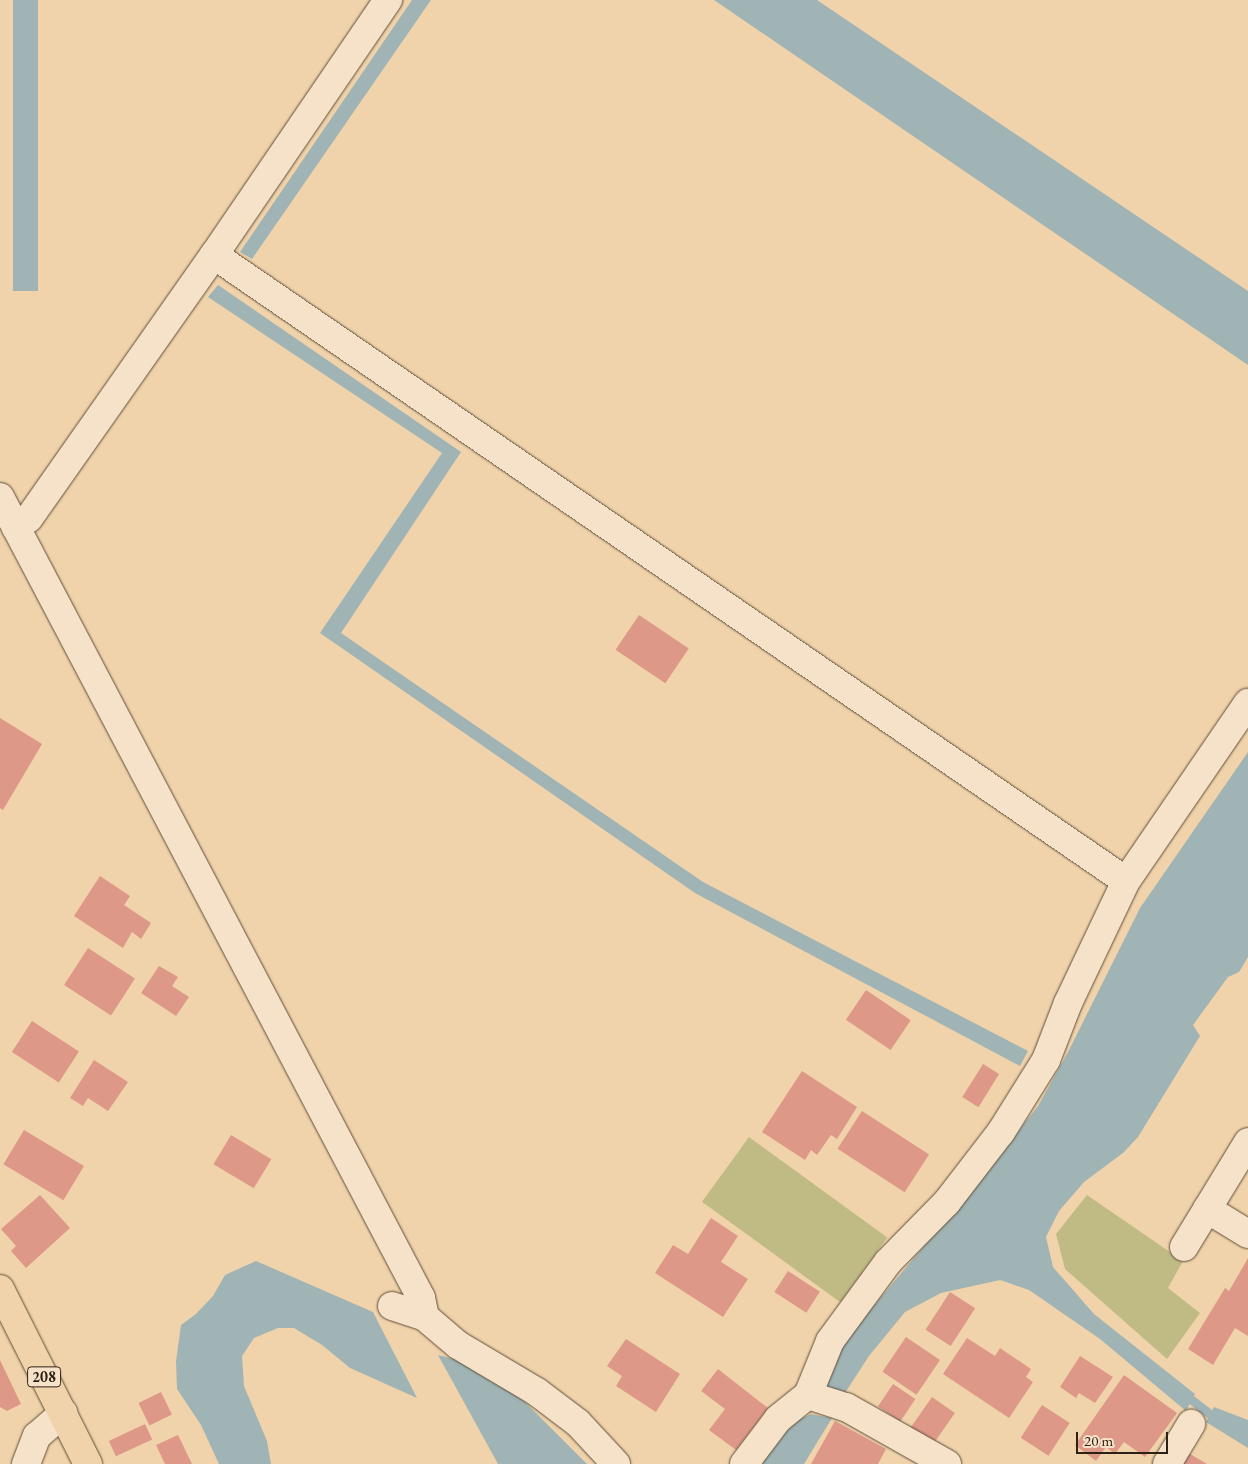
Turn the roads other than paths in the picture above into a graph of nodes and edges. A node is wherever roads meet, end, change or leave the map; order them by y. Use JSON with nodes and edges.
{"nodes":[{"id":1,"x":388,"y":0,"type":"edge"},
{"id":2,"x":214,"y":255,"type":"junction"},
{"id":3,"x":0,"y":497,"type":"edge"},
{"id":4,"x":16,"y":528,"type":"junction"},
{"id":5,"x":1248,"y":704,"type":"edge"},
{"id":6,"x":1126,"y":881,"type":"junction"},
{"id":7,"x":1248,"y":1142,"type":"edge"},
{"id":8,"x":1207,"y":1209,"type":"junction"},
{"id":9,"x":1248,"y":1234,"type":"edge"},
{"id":10,"x":1184,"y":1247,"type":"dead end"},
{"id":11,"x":0,"y":1289,"type":"edge"},
{"id":12,"x":392,"y":1306,"type":"dead end"},
{"id":13,"x":424,"y":1317,"type":"junction"},
{"id":14,"x":808,"y":1395,"type":"junction"},
{"id":15,"x":63,"y":1413,"type":"junction"},
{"id":16,"x":1191,"y":1424,"type":"dead end"},
{"id":17,"x":911,"y":1455,"type":"edge"},
{"id":18,"x":26,"y":1464,"type":"edge"},
{"id":19,"x":88,"y":1464,"type":"edge"},
{"id":20,"x":616,"y":1464,"type":"edge"},
{"id":21,"x":744,"y":1464,"type":"edge"},
{"id":22,"x":947,"y":1464,"type":"edge"},
{"id":23,"x":1166,"y":1464,"type":"edge"}],
"edges":[{"from":1,"to":2,"type":"street"},
{"from":2,"to":4,"type":"street"},
{"from":2,"to":6,"type":"street"},
{"from":3,"to":4,"type":"street"},
{"from":4,"to":13,"type":"street"},
{"from":5,"to":6,"type":"street"},
{"from":6,"to":14,"type":"street"},
{"from":7,"to":8,"type":"street"},
{"from":8,"to":9,"type":"street"},
{"from":8,"to":10,"type":"street"},
{"from":11,"to":15,"type":"highway","number":"208"},
{"from":12,"to":13,"type":"street"},
{"from":13,"to":20,"type":"street"},
{"from":14,"to":17,"type":"street"},
{"from":14,"to":21,"type":"street"},
{"from":15,"to":18,"type":"street"},
{"from":15,"to":19,"type":"highway","number":"208"},
{"from":16,"to":23,"type":"street"},
{"from":17,"to":22,"type":"street"}]}
